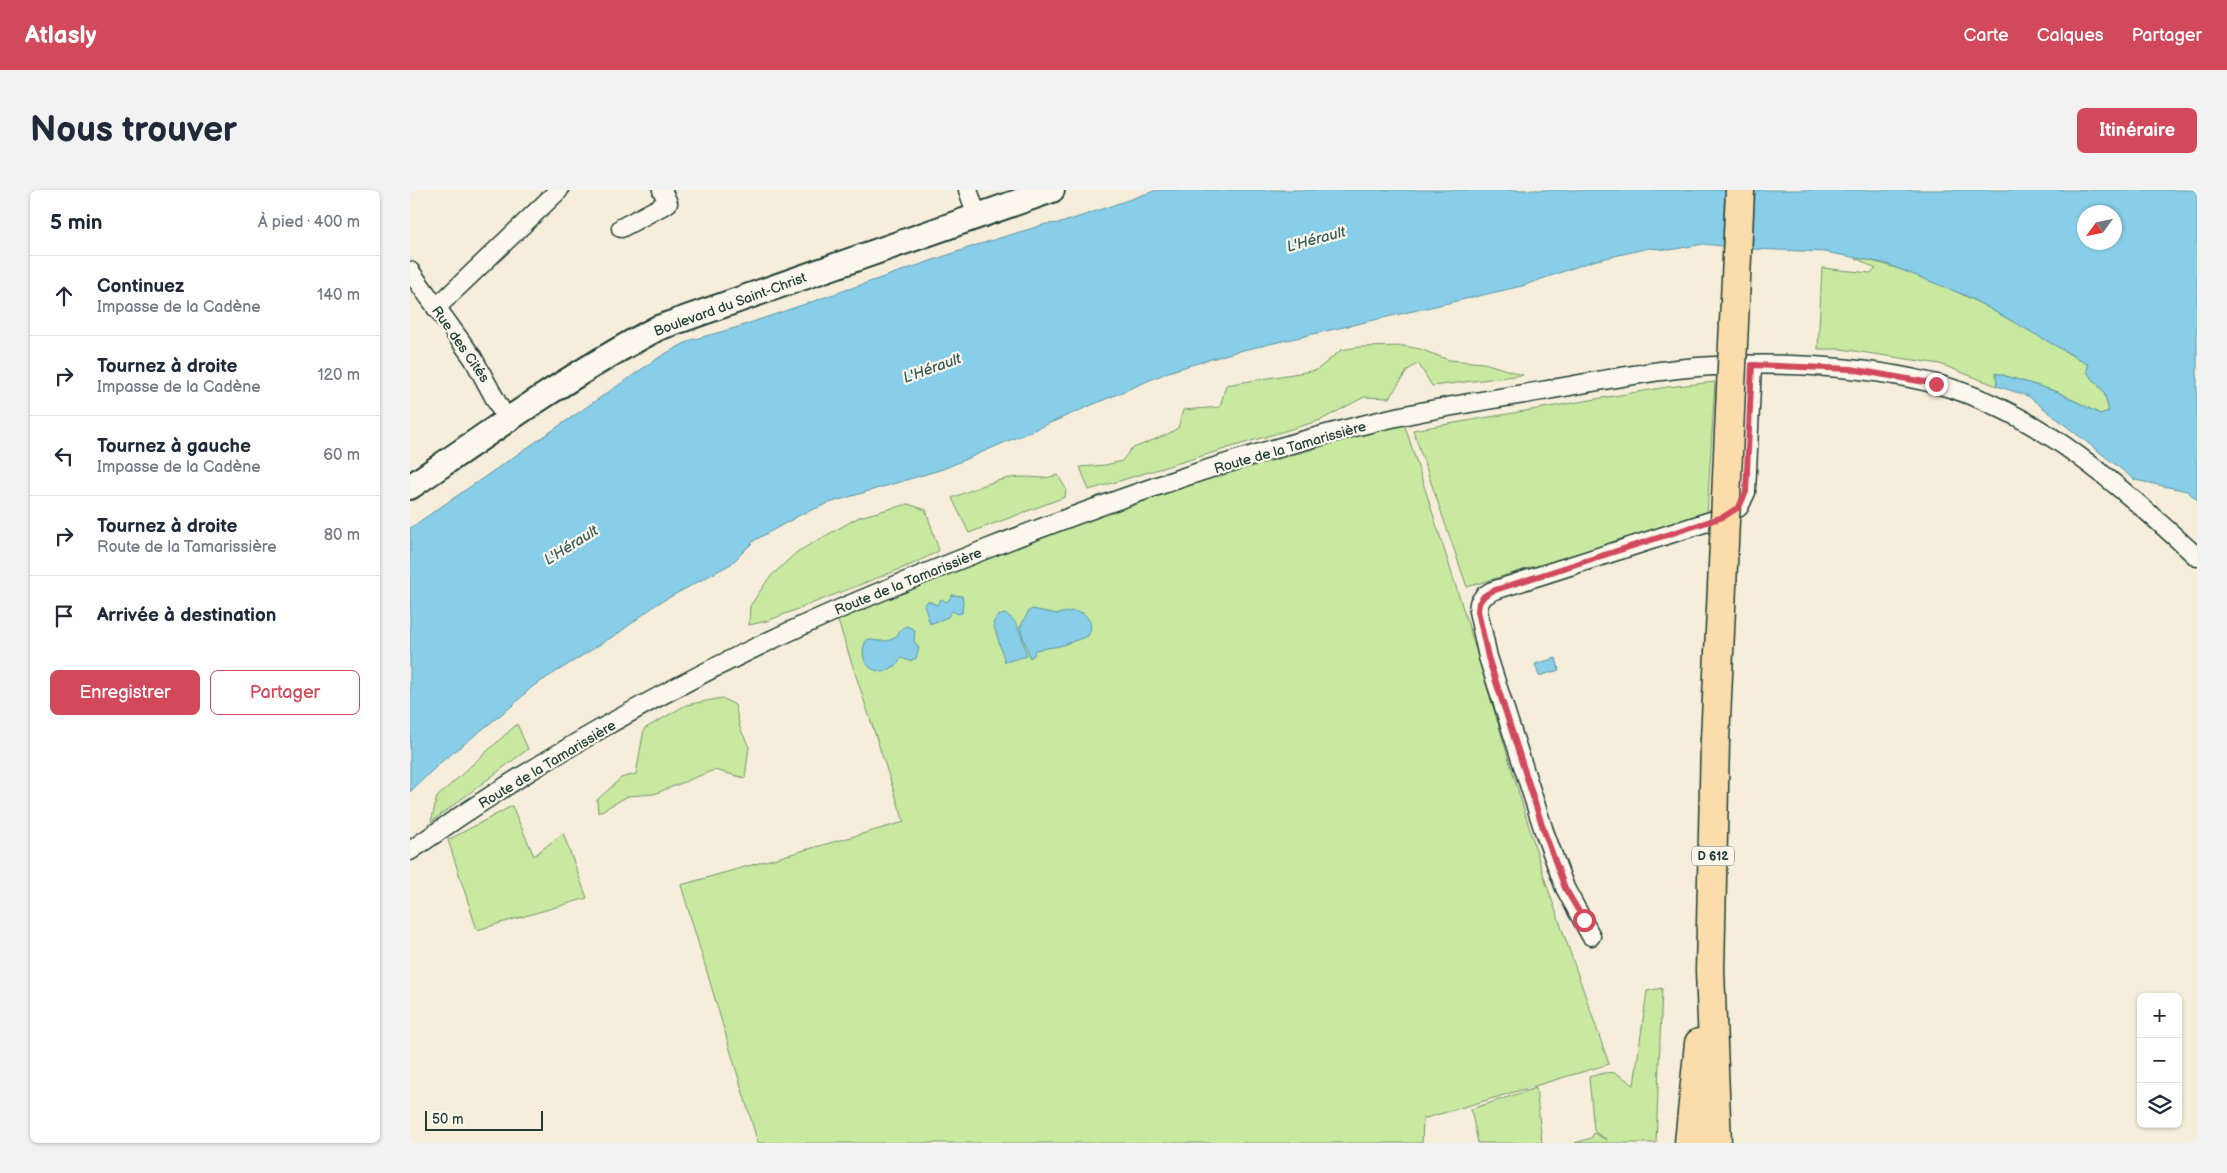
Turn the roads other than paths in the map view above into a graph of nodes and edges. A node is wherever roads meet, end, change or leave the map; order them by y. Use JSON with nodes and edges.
{"nodes":[{"id":1,"x":560,"y":190,"type":"edge"},
{"id":2,"x":662,"y":190,"type":"edge"},
{"id":3,"x":968,"y":190,"type":"edge"},
{"id":4,"x":1052,"y":190,"type":"edge"},
{"id":5,"x":1740,"y":190,"type":"edge"},
{"id":6,"x":977,"y":216,"type":"junction"},
{"id":7,"x":621,"y":228,"type":"dead end"},
{"id":8,"x":410,"y":271,"type":"edge"},
{"id":9,"x":436,"y":308,"type":"junction"},
{"id":10,"x":1752,"y":365,"type":"junction"},
{"id":11,"x":507,"y":421,"type":"junction"},
{"id":12,"x":410,"y":487,"type":"edge"},
{"id":13,"x":2197,"y":557,"type":"edge"},
{"id":14,"x":410,"y":851,"type":"edge"},
{"id":15,"x":1591,"y":936,"type":"dead end"},
{"id":16,"x":1710,"y":971,"type":"junction"},
{"id":17,"x":1690,"y":1143,"type":"edge"},
{"id":18,"x":1717,"y":1143,"type":"edge"}],
"edges":[{"from":1,"to":9,"type":"street"},
{"from":2,"to":7,"type":"street"},
{"from":3,"to":6,"type":"street"},
{"from":4,"to":6,"type":"street","name":"Boulevard du Saint-Christ"},
{"from":5,"to":16,"type":"highway","number":"D 612","bridge":true},
{"from":6,"to":11,"type":"street","name":"Boulevard du Saint-Christ"},
{"from":8,"to":9,"type":"street","name":"Rue des Cités"},
{"from":9,"to":11,"type":"street","name":"Rue des Cités"},
{"from":10,"to":13,"type":"street","name":"Route de la Tamarissière"},
{"from":10,"to":14,"type":"street","name":"Route de la Tamarissière"},
{"from":10,"to":15,"type":"street"},
{"from":11,"to":12,"type":"street","name":"Boulevard du Saint-Christ"},
{"from":16,"to":17,"type":"highway","number":"D 612"},
{"from":16,"to":18,"type":"highway","number":"D 612"}]}
